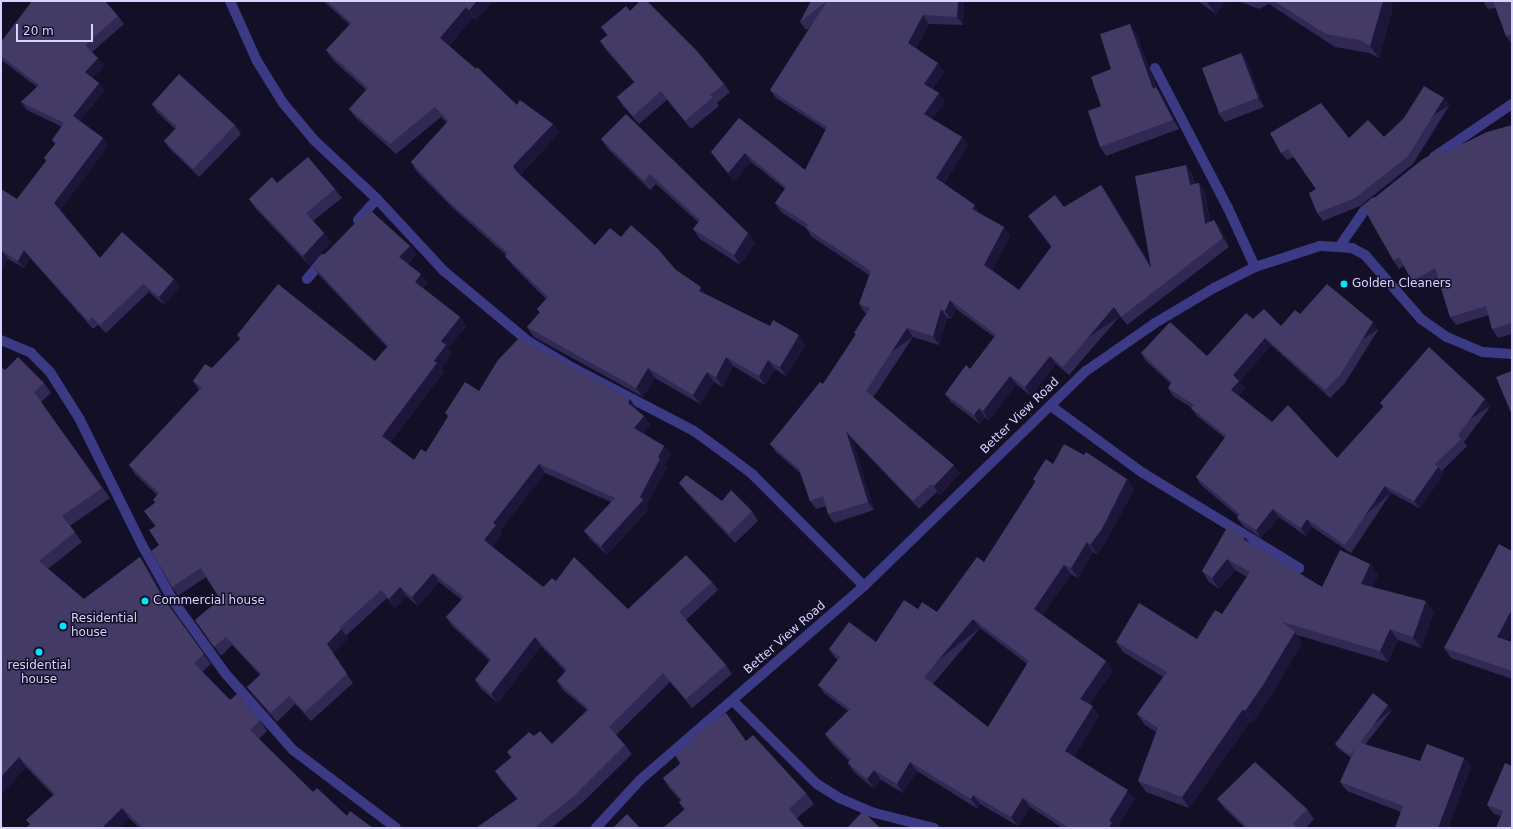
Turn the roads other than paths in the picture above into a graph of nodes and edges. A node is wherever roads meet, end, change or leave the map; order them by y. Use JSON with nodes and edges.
{"nodes":[{"id":1,"x":230,"y":1,"type":"edge"},
{"id":2,"x":1156,"y":68,"type":"dead end"},
{"id":3,"x":1512,"y":104,"type":"edge"},
{"id":4,"x":1425,"y":164,"type":"edge"},
{"id":5,"x":1385,"y":195,"type":"edge"},
{"id":6,"x":377,"y":199,"type":"junction"},
{"id":7,"x":352,"y":228,"type":"edge"},
{"id":8,"x":1339,"y":247,"type":"junction"},
{"id":9,"x":332,"y":250,"type":"edge"},
{"id":10,"x":1255,"y":267,"type":"junction"},
{"id":11,"x":307,"y":279,"type":"dead end"},
{"id":12,"x":1,"y":340,"type":"edge"},
{"id":13,"x":1512,"y":354,"type":"edge"},
{"id":14,"x":1051,"y":406,"type":"junction"},
{"id":15,"x":1299,"y":568,"type":"dead end"},
{"id":16,"x":864,"y":586,"type":"junction"},
{"id":17,"x":734,"y":701,"type":"junction"},
{"id":18,"x":396,"y":828,"type":"edge"},
{"id":19,"x":596,"y":828,"type":"edge"},
{"id":20,"x":934,"y":828,"type":"edge"}],
"edges":[{"from":1,"to":6,"type":"street"},
{"from":2,"to":10,"type":"street"},
{"from":3,"to":4,"type":"street"},
{"from":5,"to":8,"type":"street"},
{"from":6,"to":7,"type":"street"},
{"from":6,"to":16,"type":"street"},
{"from":8,"to":10,"type":"street","name":"Better View Road"},
{"from":8,"to":13,"type":"street","name":"Better View Road"},
{"from":9,"to":11,"type":"street"},
{"from":10,"to":14,"type":"street","name":"Better View Road"},
{"from":12,"to":18,"type":"street"},
{"from":14,"to":15,"type":"street"},
{"from":14,"to":16,"type":"street","name":"Better View Road"},
{"from":16,"to":17,"type":"street","name":"Better View Road"},
{"from":17,"to":19,"type":"street","name":"Better View Road"},
{"from":17,"to":20,"type":"street"}]}
